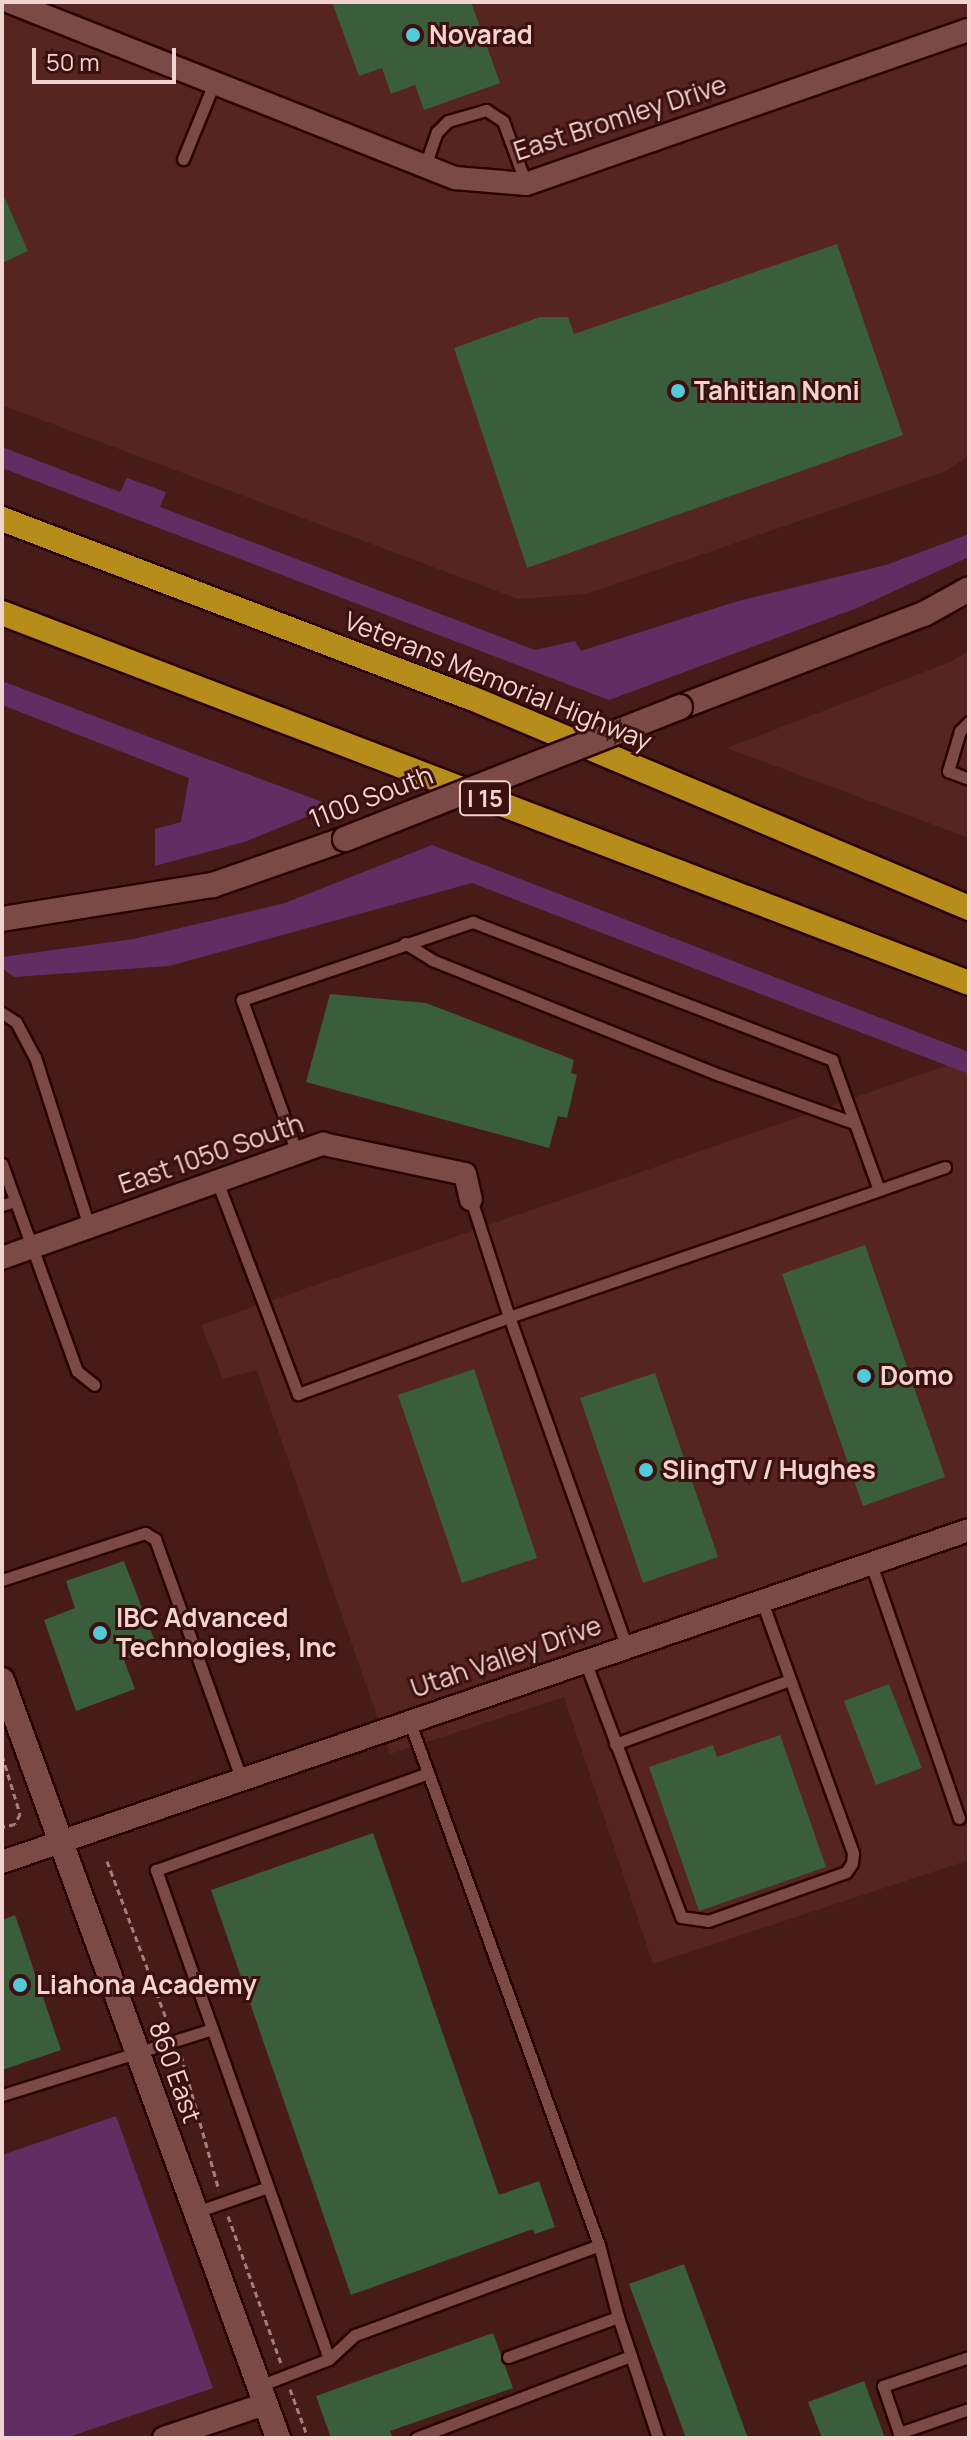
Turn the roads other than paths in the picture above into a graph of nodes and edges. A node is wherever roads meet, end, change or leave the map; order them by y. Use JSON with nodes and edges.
{"nodes":[{"id":1,"x":10,"y":2,"type":"edge"},
{"id":2,"x":969,"y":30,"type":"edge"},
{"id":3,"x":214,"y":83,"type":"junction"},
{"id":4,"x":183,"y":159,"type":"dead end"},
{"id":5,"x":425,"y":166,"type":"junction"},
{"id":6,"x":526,"y":184,"type":"junction"},
{"id":7,"x":2,"y":519,"type":"edge"},
{"id":8,"x":969,"y":589,"type":"edge"},
{"id":9,"x":2,"y":613,"type":"edge"},
{"id":10,"x":969,"y":722,"type":"edge"},
{"id":11,"x":969,"y":779,"type":"edge"},
{"id":12,"x":969,"y":908,"type":"edge"},
{"id":13,"x":2,"y":919,"type":"edge"},
{"id":14,"x":405,"y":943,"type":"junction"},
{"id":15,"x":969,"y":983,"type":"edge"},
{"id":16,"x":2,"y":1013,"type":"edge"},
{"id":17,"x":854,"y":1123,"type":"junction"},
{"id":18,"x":297,"y":1153,"type":"junction"},
{"id":19,"x":2,"y":1164,"type":"edge"},
{"id":20,"x":945,"y":1167,"type":"dead end"},
{"id":21,"x":216,"y":1181,"type":"junction"},
{"id":22,"x":879,"y":1190,"type":"junction"},
{"id":23,"x":471,"y":1199,"type":"joint"},
{"id":24,"x":15,"y":1201,"type":"junction"},
{"id":25,"x":2,"y":1205,"type":"edge"},
{"id":26,"x":89,"y":1226,"type":"junction"},
{"id":27,"x":31,"y":1247,"type":"junction"},
{"id":28,"x":2,"y":1258,"type":"edge"},
{"id":29,"x":509,"y":1317,"type":"junction"},
{"id":30,"x":94,"y":1385,"type":"dead end"},
{"id":31,"x":969,"y":1530,"type":"edge"},
{"id":32,"x":870,"y":1560,"type":"junction"},
{"id":33,"x":2,"y":1580,"type":"edge"},
{"id":34,"x":760,"y":1599,"type":"junction"},
{"id":35,"x":626,"y":1645,"type":"junction"},
{"id":36,"x":585,"y":1659,"type":"junction"},
{"id":37,"x":2,"y":1680,"type":"edge"},
{"id":38,"x":790,"y":1680,"type":"junction"},
{"id":39,"x":409,"y":1720,"type":"junction"},
{"id":40,"x":615,"y":1744,"type":"junction"},
{"id":41,"x":428,"y":1773,"type":"junction"},
{"id":42,"x":241,"y":1778,"type":"junction"},
{"id":43,"x":959,"y":1818,"type":"dead end"},
{"id":44,"x":62,"y":1841,"type":"junction"},
{"id":45,"x":2,"y":1862,"type":"edge"},
{"id":46,"x":212,"y":2029,"type":"junction"},
{"id":47,"x":137,"y":2049,"type":"junction"},
{"id":48,"x":2,"y":2095,"type":"edge"},
{"id":49,"x":268,"y":2187,"type":"junction"},
{"id":50,"x":196,"y":2212,"type":"junction"},
{"id":51,"x":599,"y":2245,"type":"junction"},
{"id":52,"x":618,"y":2317,"type":"junction"},
{"id":53,"x":631,"y":2356,"type":"junction"},
{"id":54,"x":508,"y":2357,"type":"dead end"},
{"id":55,"x":969,"y":2357,"type":"edge"},
{"id":56,"x":329,"y":2359,"type":"junction"},
{"id":57,"x":262,"y":2395,"type":"junction"},
{"id":58,"x":969,"y":2409,"type":"edge"},
{"id":59,"x":164,"y":2438,"type":"edge"},
{"id":60,"x":278,"y":2438,"type":"edge"},
{"id":61,"x":416,"y":2438,"type":"edge"},
{"id":62,"x":658,"y":2438,"type":"edge"}],
"edges":[{"from":1,"to":3,"type":"street","name":"East Bromley Drive"},
{"from":2,"to":6,"type":"street","name":"East Bromley Drive"},
{"from":3,"to":4,"type":"lane"},
{"from":3,"to":5,"type":"street","name":"East Bromley Drive"},
{"from":5,"to":6,"type":"street","name":"East Bromley Drive"},
{"from":5,"to":6,"type":"lane"},
{"from":7,"to":12,"type":"highway","name":"Veterans Memorial Highway"},
{"from":8,"to":13,"type":"street","name":"1100 South","bridge":true},
{"from":9,"to":15,"type":"highway","number":"I 15"},
{"from":10,"to":11,"type":"lane"},
{"from":14,"to":17,"type":"lane"},
{"from":14,"to":17,"type":"lane"},
{"from":14,"to":18,"type":"lane"},
{"from":16,"to":26,"type":"lane"},
{"from":17,"to":22,"type":"lane"},
{"from":18,"to":21,"type":"street","name":"East 1050 South"},
{"from":18,"to":23,"type":"street","name":"East 1050 South"},
{"from":19,"to":24,"type":"lane"},
{"from":20,"to":22,"type":"lane"},
{"from":21,"to":26,"type":"street","name":"East 1050 South"},
{"from":21,"to":29,"type":"lane"},
{"from":22,"to":29,"type":"lane"},
{"from":23,"to":29,"type":"lane"},
{"from":24,"to":25,"type":"lane"},
{"from":24,"to":27,"type":"lane"},
{"from":26,"to":27,"type":"street","name":"East 1050 South"},
{"from":27,"to":28,"type":"street","name":"East 1050 South"},
{"from":27,"to":30,"type":"lane"},
{"from":29,"to":35,"type":"lane"},
{"from":31,"to":32,"type":"street","name":"Utah Valley Drive"},
{"from":32,"to":34,"type":"street","name":"Utah Valley Drive"},
{"from":32,"to":43,"type":"lane"},
{"from":33,"to":42,"type":"lane"},
{"from":34,"to":35,"type":"street","name":"Utah Valley Drive"},
{"from":34,"to":38,"type":"lane"},
{"from":35,"to":36,"type":"street","name":"Utah Valley Drive"},
{"from":36,"to":39,"type":"street","name":"Utah Valley Drive"},
{"from":36,"to":40,"type":"lane"},
{"from":37,"to":44,"type":"street","name":"860 East"},
{"from":38,"to":40,"type":"lane"},
{"from":38,"to":40,"type":"lane"},
{"from":39,"to":41,"type":"lane"},
{"from":39,"to":42,"type":"street","name":"Utah Valley Drive"},
{"from":41,"to":46,"type":"lane"},
{"from":41,"to":51,"type":"lane"},
{"from":42,"to":44,"type":"street","name":"Utah Valley Drive"},
{"from":44,"to":45,"type":"street","name":"Utah Valley Drive"},
{"from":44,"to":47,"type":"street","name":"860 East"},
{"from":46,"to":47,"type":"lane"},
{"from":46,"to":49,"type":"lane"},
{"from":47,"to":48,"type":"lane"},
{"from":47,"to":50,"type":"street","name":"860 East"},
{"from":49,"to":50,"type":"lane"},
{"from":49,"to":56,"type":"lane"},
{"from":50,"to":57,"type":"street","name":"860 East"},
{"from":51,"to":52,"type":"lane"},
{"from":51,"to":56,"type":"lane"},
{"from":52,"to":53,"type":"lane"},
{"from":52,"to":54,"type":"lane"},
{"from":53,"to":61,"type":"lane"},
{"from":53,"to":62,"type":"lane"},
{"from":55,"to":58,"type":"lane"},
{"from":56,"to":57,"type":"lane"},
{"from":57,"to":59,"type":"street"},
{"from":57,"to":60,"type":"street","name":"860 East"}]}
